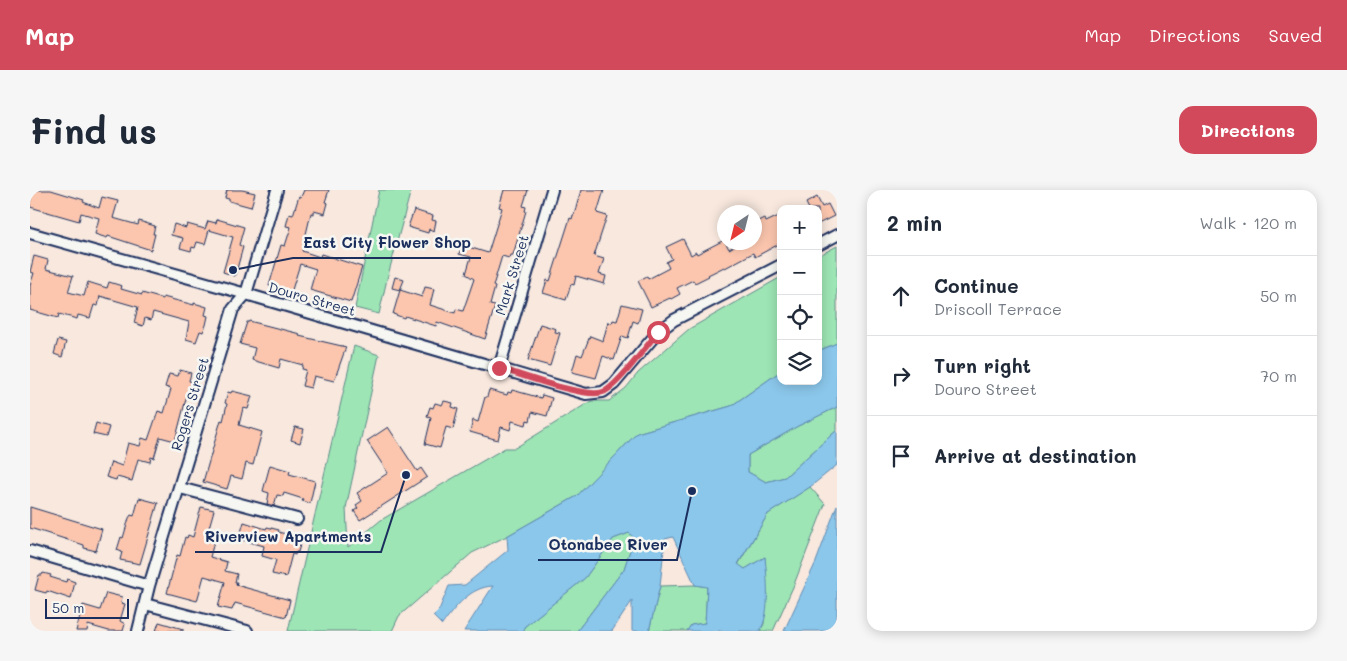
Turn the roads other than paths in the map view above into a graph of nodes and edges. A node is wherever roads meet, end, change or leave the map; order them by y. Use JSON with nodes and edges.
{"nodes":[{"id":1,"x":277,"y":190,"type":"edge"},
{"id":2,"x":552,"y":190,"type":"edge"},
{"id":3,"x":30,"y":233,"type":"edge"},
{"id":4,"x":837,"y":235,"type":"edge"},
{"id":5,"x":822,"y":243,"type":"edge"},
{"id":6,"x":777,"y":266,"type":"edge"},
{"id":7,"x":246,"y":294,"type":"junction"},
{"id":8,"x":499,"y":368,"type":"junction"},
{"id":9,"x":180,"y":488,"type":"junction"},
{"id":10,"x":297,"y":519,"type":"dead end"},
{"id":11,"x":30,"y":551,"type":"edge"},
{"id":12,"x":149,"y":586,"type":"junction"},
{"id":13,"x":145,"y":604,"type":"junction"},
{"id":14,"x":138,"y":631,"type":"edge"},
{"id":15,"x":247,"y":631,"type":"edge"}],
"edges":[{"from":1,"to":7,"type":"street","name":"Rogers Street"},
{"from":2,"to":8,"type":"street","name":"Mark Street"},
{"from":3,"to":7,"type":"street","name":"Douro Street"},
{"from":4,"to":5,"type":"street"},
{"from":6,"to":8,"type":"street","name":"Douro Street"},
{"from":7,"to":8,"type":"street","name":"Douro Street"},
{"from":7,"to":9,"type":"street","name":"Rogers Street"},
{"from":9,"to":10,"type":"street"},
{"from":9,"to":12,"type":"street","name":"Rogers Street"},
{"from":11,"to":12,"type":"street"},
{"from":12,"to":13,"type":"street","name":"Rogers Street"},
{"from":13,"to":14,"type":"street","name":"Rogers Street"},
{"from":13,"to":15,"type":"street"}]}
